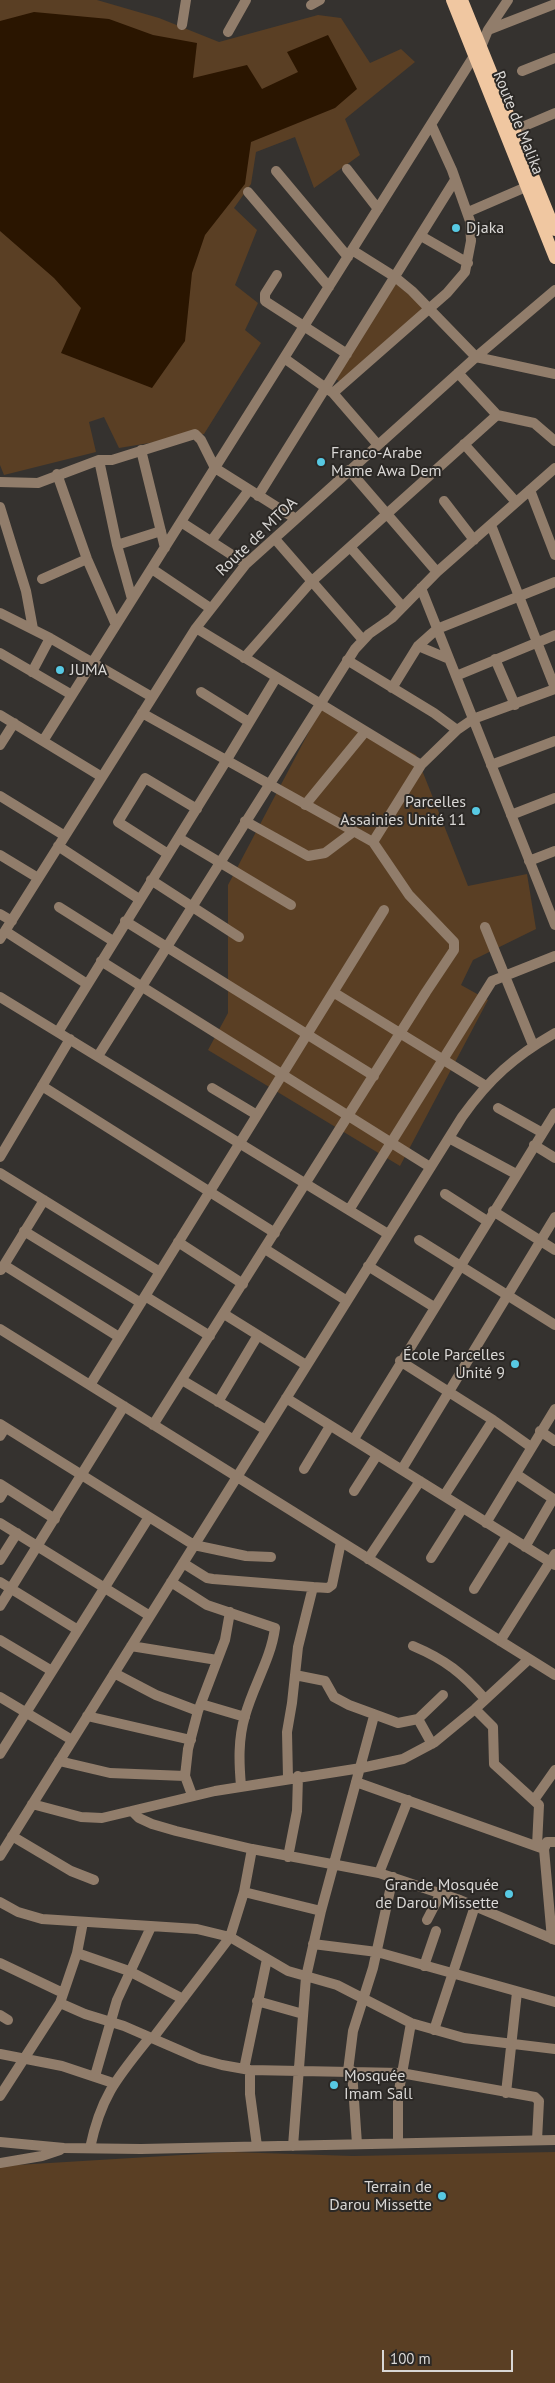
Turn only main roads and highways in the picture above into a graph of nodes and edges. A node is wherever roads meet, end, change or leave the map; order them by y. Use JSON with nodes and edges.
{"nodes":[{"id":1,"x":452,"y":0,"type":"edge"},
{"id":2,"x":462,"y":0,"type":"edge"},
{"id":3,"x":477,"y":52,"type":"junction"},
{"id":4,"x":554,"y":226,"type":"edge"},
{"id":5,"x":555,"y":258,"type":"edge"}],
"edges":[{"from":1,"to":3,"type":"main road","name":"Route de Malika"},
{"from":2,"to":3,"type":"main road","name":"Route de Malika"},
{"from":3,"to":4,"type":"main road","name":"Route de Malika"},
{"from":3,"to":5,"type":"main road","name":"Route de Malika"}]}
